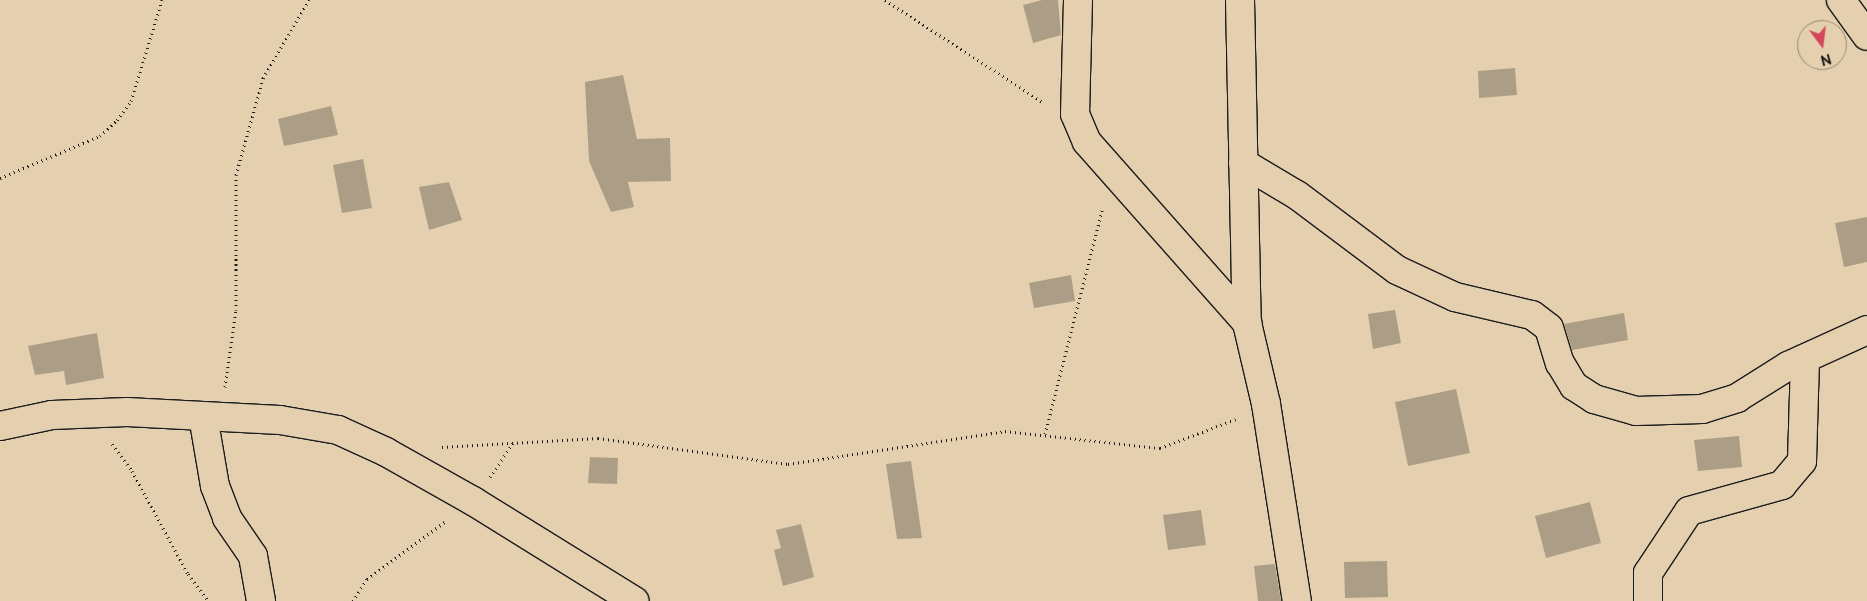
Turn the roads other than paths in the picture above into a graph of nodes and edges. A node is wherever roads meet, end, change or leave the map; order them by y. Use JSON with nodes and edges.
{"nodes":[{"id":1,"x":1078,"y":0,"type":"edge"},
{"id":2,"x":1240,"y":0,"type":"edge"},
{"id":3,"x":1841,"y":0,"type":"edge"},
{"id":4,"x":1867,"y":36,"type":"edge"},
{"id":5,"x":1243,"y":163,"type":"junction"},
{"id":6,"x":1247,"y":323,"type":"junction"},
{"id":7,"x":1867,"y":330,"type":"edge"},
{"id":8,"x":1805,"y":359,"type":"junction"},
{"id":9,"x":203,"y":416,"type":"junction"},
{"id":10,"x":0,"y":426,"type":"edge"},
{"id":11,"x":261,"y":601,"type":"edge"},
{"id":12,"x":634,"y":601,"type":"edge"},
{"id":13,"x":1297,"y":601,"type":"edge"},
{"id":14,"x":1648,"y":601,"type":"edge"}],
"edges":[{"from":1,"to":6,"type":"street"},
{"from":2,"to":5,"type":"street"},
{"from":3,"to":4,"type":"street"},
{"from":5,"to":6,"type":"street"},
{"from":5,"to":8,"type":"street"},
{"from":6,"to":13,"type":"street"},
{"from":7,"to":8,"type":"street"},
{"from":8,"to":14,"type":"street"},
{"from":9,"to":10,"type":"street"},
{"from":9,"to":11,"type":"street"},
{"from":9,"to":12,"type":"street"}]}
